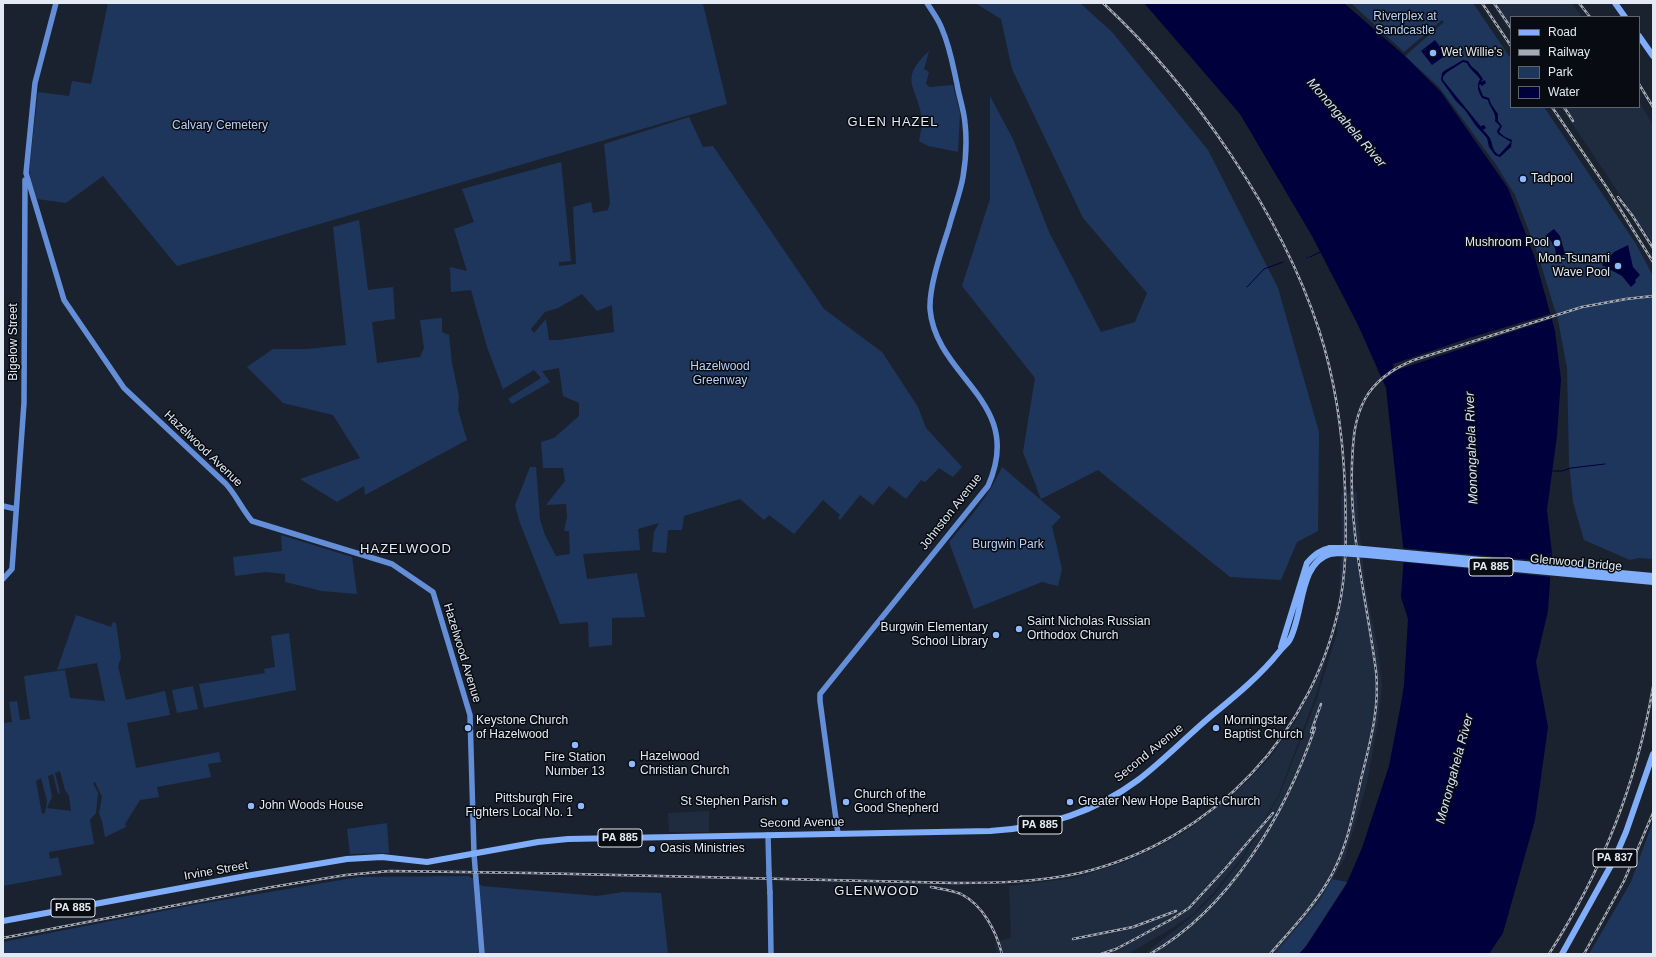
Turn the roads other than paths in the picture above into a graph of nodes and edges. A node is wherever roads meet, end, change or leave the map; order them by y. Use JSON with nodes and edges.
{"nodes":[{"id":1,"x":56,"y":3,"type":"edge"},
{"id":2,"x":927,"y":3,"type":"edge"},
{"id":3,"x":1615,"y":3,"type":"edge"},
{"id":4,"x":1624,"y":16,"type":"edge"},
{"id":5,"x":1640,"y":37,"type":"edge"},
{"id":6,"x":1653,"y":56,"type":"edge"},
{"id":7,"x":26,"y":173,"type":"junction"},
{"id":8,"x":3,"y":506,"type":"edge"},
{"id":9,"x":16,"y":509,"type":"junction"},
{"id":10,"x":1330,"y":551,"type":"junction"},
{"id":11,"x":1653,"y":576,"type":"edge"},
{"id":12,"x":3,"y":579,"type":"edge"},
{"id":13,"x":1653,"y":582,"type":"edge"},
{"id":14,"x":1653,"y":754,"type":"edge"},
{"id":15,"x":838,"y":834,"type":"junction"},
{"id":16,"x":768,"y":835,"type":"junction"},
{"id":17,"x":474,"y":854,"type":"junction"},
{"id":18,"x":434,"y":862,"type":"joint"},
{"id":19,"x":478,"y":889,"type":"junction"},
{"id":20,"x":3,"y":921,"type":"edge"},
{"id":21,"x":482,"y":954,"type":"edge"},
{"id":22,"x":485,"y":954,"type":"edge"},
{"id":23,"x":771,"y":954,"type":"edge"},
{"id":24,"x":1562,"y":954,"type":"edge"}],
"edges":[{"from":1,"to":7,"type":"street","name":"Hazelwood Avenue"},
{"from":2,"to":15,"type":"street","name":"Johnston Avenue"},
{"from":3,"to":4,"type":"main road"},
{"from":5,"to":6,"type":"main road"},
{"from":7,"to":9,"type":"street","name":"Bigelow Street"},
{"from":7,"to":17,"type":"street","name":"Hazelwood Avenue"},
{"from":8,"to":9,"type":"street"},
{"from":9,"to":12,"type":"street","name":"Bigelow Street"},
{"from":10,"to":11,"type":"main road","name":"Glenwood Bridge","number":"PA 885","bridge":true},
{"from":10,"to":13,"type":"main road","name":"Glenwood Bridge","number":"PA 885","bridge":true},
{"from":10,"to":15,"type":"main road","name":"Second Avenue","number":"PA 885"},
{"from":14,"to":24,"type":"main road","number":"PA 837"},
{"from":15,"to":16,"type":"main road","name":"Second Avenue","number":"PA 885"},
{"from":16,"to":17,"type":"main road","name":"Second Avenue","number":"PA 885"},
{"from":16,"to":23,"type":"street","bridge":true},
{"from":17,"to":18,"type":"main road","name":"Second Avenue","number":"PA 885"},
{"from":17,"to":19,"type":"street","name":"Hazelwood Avenue"},
{"from":18,"to":20,"type":"main road","name":"Irvine Street","number":"PA 885"},
{"from":19,"to":21,"type":"street","name":"Hazelwood Avenue"},
{"from":19,"to":22,"type":"street","name":"Hazelwood Avenue"}]}
